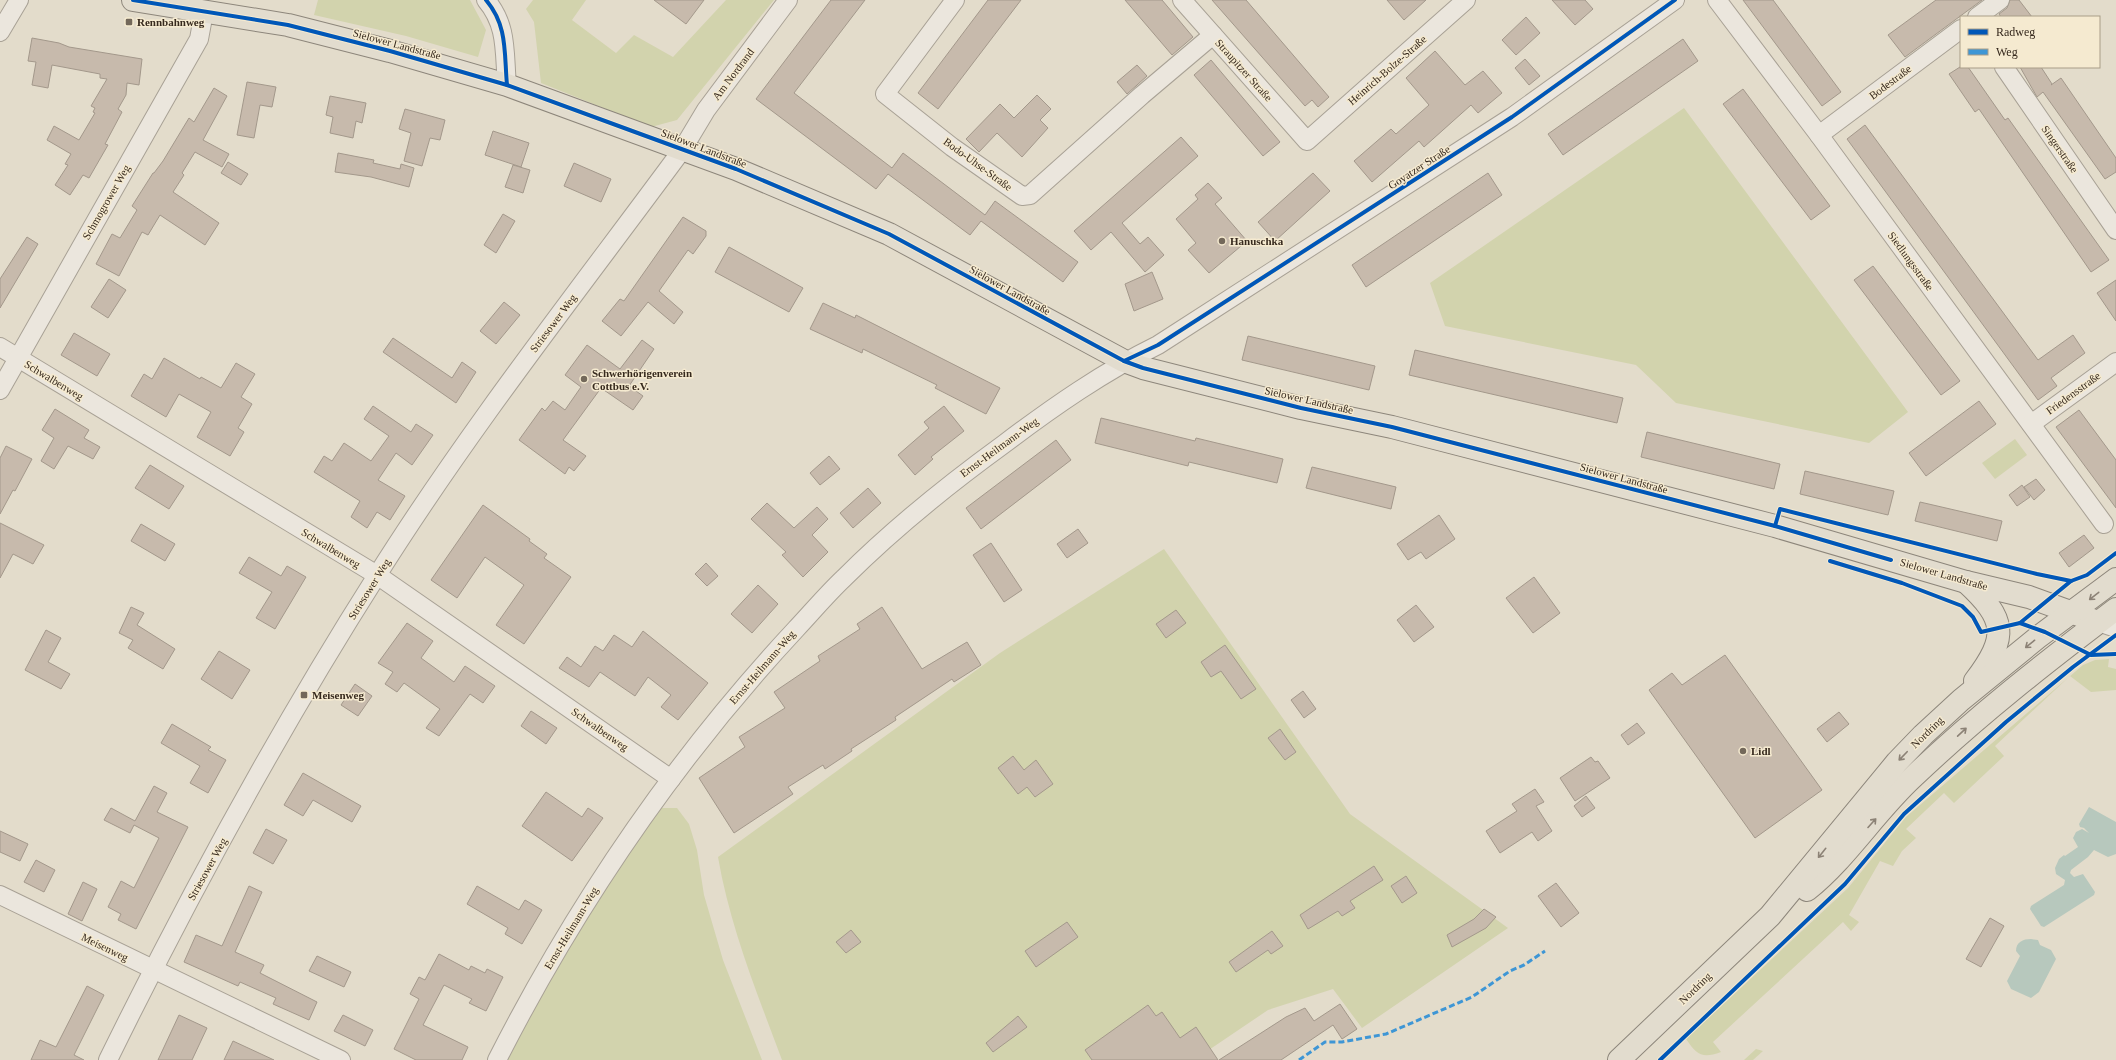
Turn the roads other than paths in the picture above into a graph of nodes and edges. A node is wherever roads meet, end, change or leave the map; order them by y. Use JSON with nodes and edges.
{"nodes":[{"id":1,"x":19,"y":0,"type":"edge"},
{"id":2,"x":133,"y":0,"type":"edge"},
{"id":3,"x":486,"y":0,"type":"edge"},
{"id":4,"x":788,"y":0,"type":"edge"},
{"id":5,"x":955,"y":0,"type":"edge"},
{"id":6,"x":1182,"y":0,"type":"edge"},
{"id":7,"x":1466,"y":0,"type":"edge"},
{"id":8,"x":1675,"y":0,"type":"edge"},
{"id":9,"x":1717,"y":0,"type":"edge"},
{"id":10,"x":2000,"y":0,"type":"edge"},
{"id":11,"x":204,"y":12,"type":"junction"},
{"id":12,"x":1978,"y":16,"type":"edge"},
{"id":13,"x":1960,"y":30,"type":"edge"},
{"id":14,"x":0,"y":32,"type":"edge"},
{"id":15,"x":1213,"y":35,"type":"junction"},
{"id":16,"x":2005,"y":68,"type":"edge"},
{"id":17,"x":507,"y":85,"type":"junction"},
{"id":18,"x":1819,"y":135,"type":"junction"},
{"id":19,"x":1307,"y":141,"type":"joint"},
{"id":20,"x":682,"y":150,"type":"junction"},
{"id":21,"x":2116,"y":230,"type":"edge"},
{"id":22,"x":0,"y":347,"type":"edge"},
{"id":23,"x":17,"y":357,"type":"junction"},
{"id":24,"x":1124,"y":362,"type":"junction"},
{"id":25,"x":2116,"y":362,"type":"edge"},
{"id":26,"x":0,"y":390,"type":"edge"},
{"id":27,"x":2031,"y":424,"type":"junction"},
{"id":28,"x":2104,"y":524,"type":"dead end"},
{"id":29,"x":377,"y":575,"type":"junction"},
{"id":30,"x":2116,"y":579,"type":"edge"},
{"id":31,"x":1966,"y":582,"type":"junction"},
{"id":32,"x":2116,"y":608,"type":"edge"},
{"id":33,"x":2073,"y":613,"type":"junction"},
{"id":34,"x":2107,"y":625,"type":"edge"},
{"id":35,"x":1961,"y":700,"type":"junction"},
{"id":36,"x":671,"y":779,"type":"junction"},
{"id":37,"x":0,"y":895,"type":"edge"},
{"id":38,"x":1770,"y":916,"type":"junction"},
{"id":39,"x":152,"y":970,"type":"junction"},
{"id":40,"x":108,"y":1060,"type":"edge"},
{"id":41,"x":341,"y":1060,"type":"edge"},
{"id":42,"x":497,"y":1060,"type":"edge"},
{"id":43,"x":1619,"y":1060,"type":"edge"}],
"edges":[{"from":1,"to":14,"type":"street"},
{"from":2,"to":11,"type":"main road","name":"Sielower Landstraße"},
{"from":3,"to":17,"type":"street"},
{"from":4,"to":20,"type":"street","name":"Am Nordrand"},
{"from":5,"to":15,"type":"street","name":"Bodo-Uhse-Straße"},
{"from":6,"to":15,"type":"street","name":"Straupitzer Straße"},
{"from":7,"to":19,"type":"street","name":"Heinrich-Bolze-Straße"},
{"from":8,"to":24,"type":"street","name":"Goyatzer Straße"},
{"from":9,"to":18,"type":"street","name":"Siedlungsstraße"},
{"from":10,"to":12,"type":"street"},
{"from":11,"to":17,"type":"main road","name":"Sielower Landstraße"},
{"from":11,"to":23,"type":"street","name":"Schmogrower Weg"},
{"from":13,"to":18,"type":"street","name":"Bodestraße"},
{"from":15,"to":19,"type":"street","name":"Straupitzer Straße"},
{"from":16,"to":21,"type":"street","name":"Singerstraße"},
{"from":17,"to":20,"type":"main road","name":"Sielower Landstraße"},
{"from":18,"to":27,"type":"street","name":"Siedlungsstraße"},
{"from":20,"to":24,"type":"main road","name":"Sielower Landstraße"},
{"from":20,"to":29,"type":"street","name":"Striesower Weg"},
{"from":22,"to":23,"type":"street","name":"Schwalbenweg"},
{"from":23,"to":26,"type":"street","name":"Schmogrower Weg"},
{"from":23,"to":29,"type":"street","name":"Schwalbenweg"},
{"from":24,"to":31,"type":"main road","name":"Sielower Landstraße"},
{"from":24,"to":36,"type":"street","name":"Ernst-Heilmann-Weg"},
{"from":25,"to":27,"type":"street","name":"Friedensstraße"},
{"from":27,"to":28,"type":"street","name":"Siedlungsstraße"},
{"from":29,"to":36,"type":"street","name":"Schwalbenweg"},
{"from":29,"to":39,"type":"street","name":"Striesower Weg"},
{"from":30,"to":33,"type":"main road","name":"Nordring","one_way":true},
{"from":31,"to":33,"type":"main road","name":"Sielower Landstraße"},
{"from":31,"to":35,"type":"main road"},
{"from":32,"to":34,"type":"main road","name":"Nordring"},
{"from":33,"to":34,"type":"main road","name":"Sielower Landstraße"},
{"from":33,"to":35,"type":"main road","name":"Nordring","one_way":true},
{"from":38,"to":34,"type":"main road","name":"Nordring","one_way":true},
{"from":35,"to":38,"type":"main road","name":"Nordring","one_way":true},
{"from":36,"to":42,"type":"street","name":"Ernst-Heilmann-Weg"},
{"from":37,"to":39,"type":"street","name":"Meisenweg"},
{"from":38,"to":43,"type":"main road","name":"Nordring"},
{"from":39,"to":40,"type":"street","name":"Striesower Weg"},
{"from":39,"to":41,"type":"street","name":"Meisenweg"}]}
